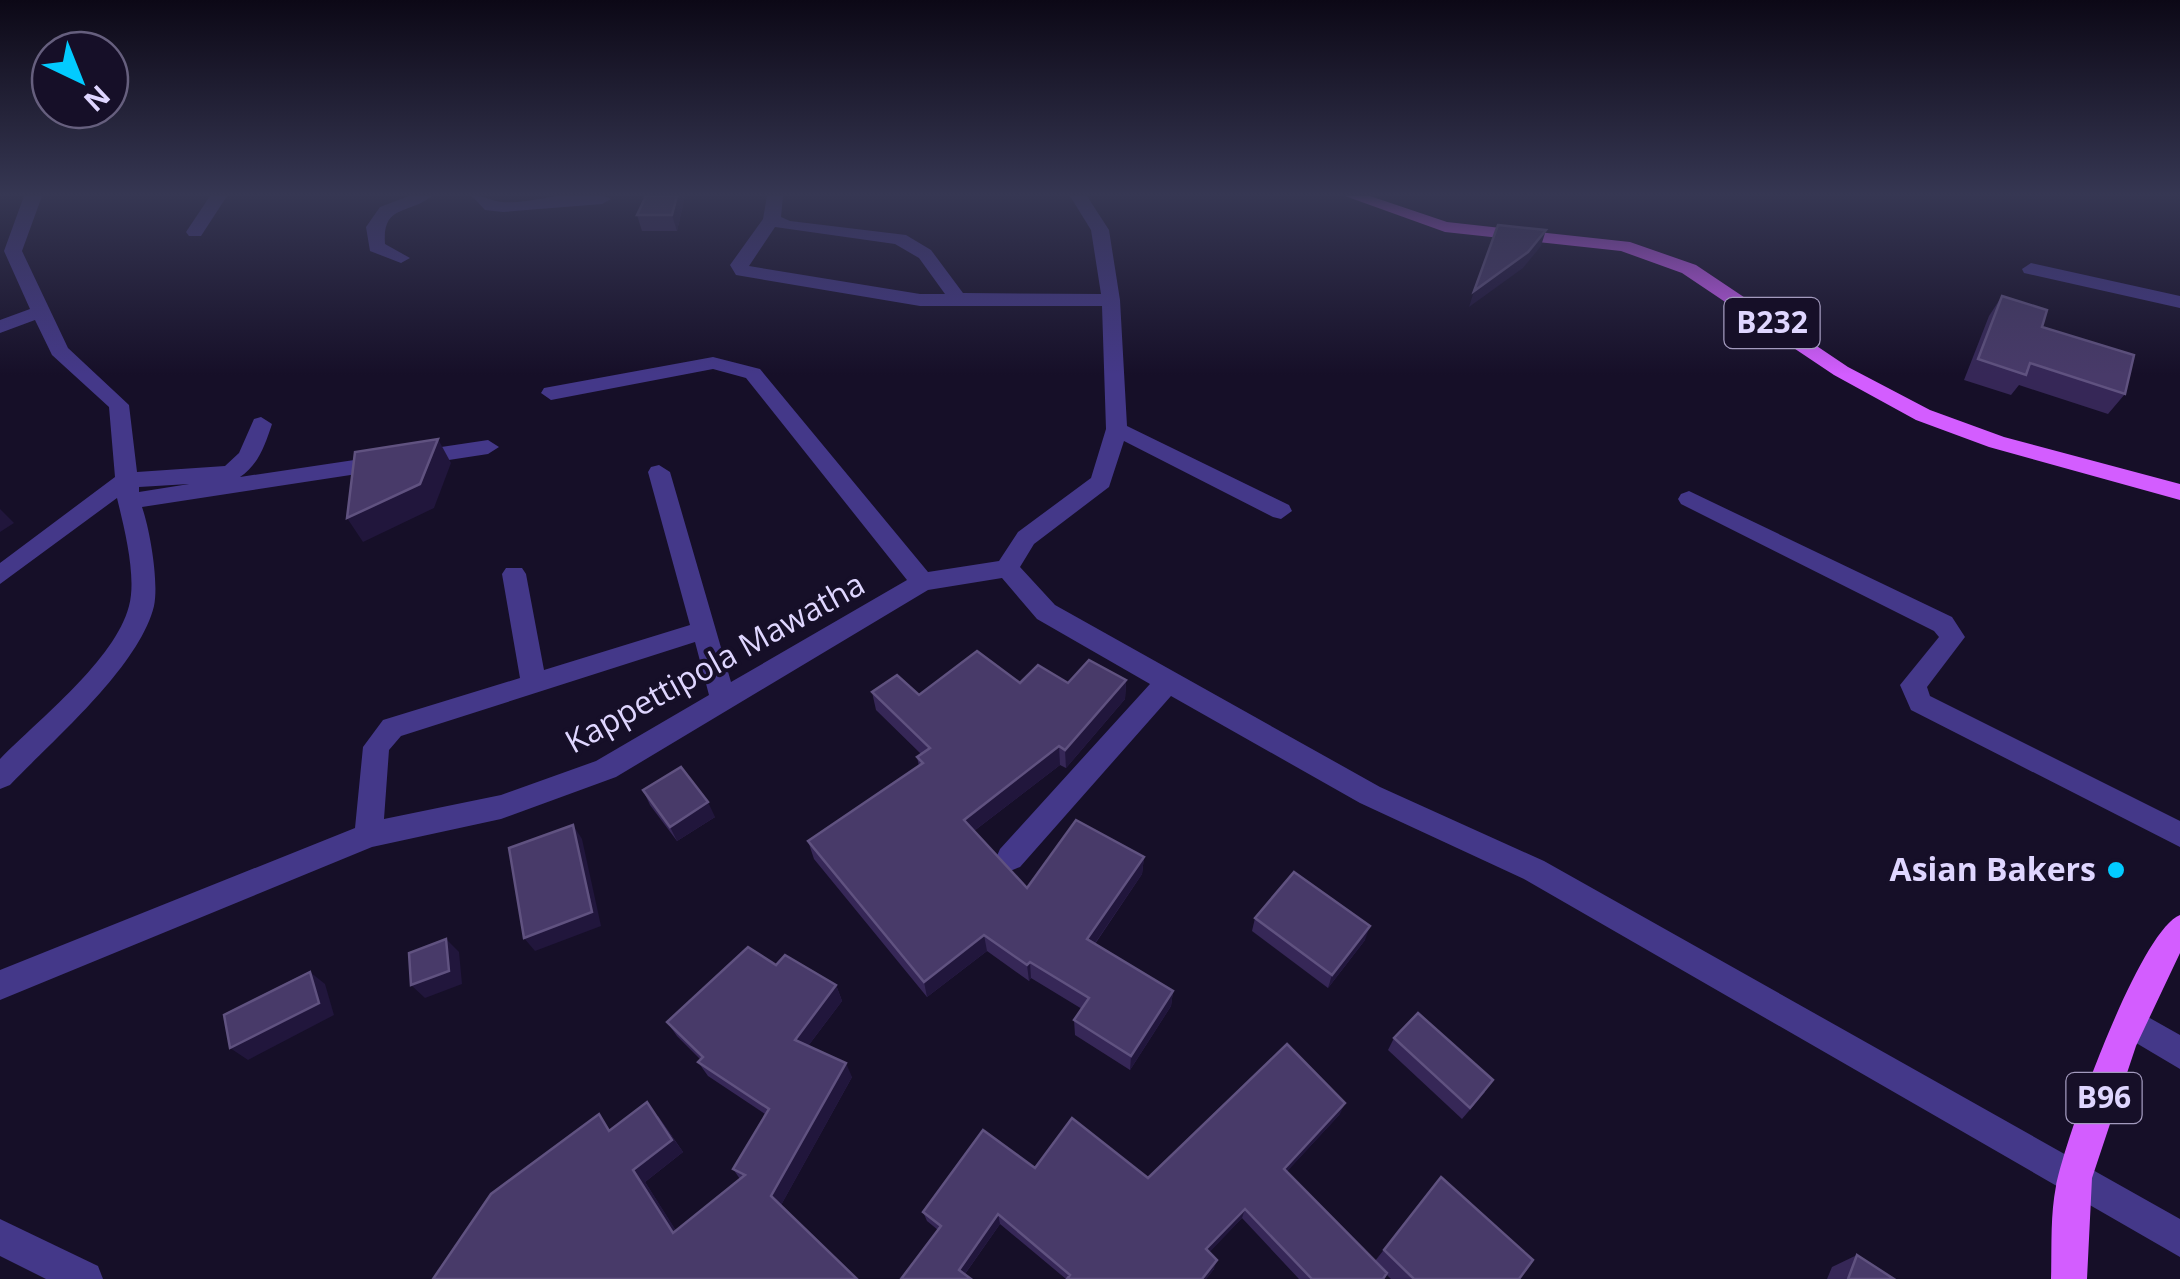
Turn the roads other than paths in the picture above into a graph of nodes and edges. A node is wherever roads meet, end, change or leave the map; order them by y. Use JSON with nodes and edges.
{"nodes":[{"id":1,"x":16,"y":256,"type":"edge"},
{"id":2,"x":396,"y":256,"type":"edge"},
{"id":3,"x":746,"y":256,"type":"edge"},
{"id":4,"x":927,"y":256,"type":"edge"},
{"id":5,"x":1104,"y":256,"type":"edge"},
{"id":6,"x":1651,"y":256,"type":"edge"},
{"id":7,"x":401,"y":258,"type":"dead end"},
{"id":8,"x":2031,"y":269,"type":"dead end"},
{"id":9,"x":958,"y":298,"type":"junction"},
{"id":10,"x":1111,"y":300,"type":"junction"},
{"id":11,"x":2180,"y":302,"type":"edge"},
{"id":12,"x":39,"y":312,"type":"junction"},
{"id":13,"x":0,"y":327,"type":"edge"},
{"id":14,"x":551,"y":394,"type":"dead end"},
{"id":15,"x":261,"y":424,"type":"dead end"},
{"id":16,"x":1117,"y":429,"type":"junction"},
{"id":17,"x":488,"y":447,"type":"dead end"},
{"id":18,"x":660,"y":472,"type":"dead end"},
{"id":19,"x":128,"y":491,"type":"junction"},
{"id":20,"x":2180,"y":492,"type":"edge"},
{"id":21,"x":1688,"y":499,"type":"dead end"},
{"id":22,"x":1281,"y":511,"type":"dead end"},
{"id":23,"x":1007,"y":568,"type":"junction"},
{"id":24,"x":514,"y":574,"type":"dead end"},
{"id":25,"x":0,"y":575,"type":"edge"},
{"id":26,"x":922,"y":582,"type":"junction"},
{"id":27,"x":704,"y":630,"type":"junction"},
{"id":28,"x":1168,"y":682,"type":"junction"},
{"id":29,"x":534,"y":684,"type":"junction"},
{"id":30,"x":724,"y":702,"type":"junction"},
{"id":31,"x":0,"y":777,"type":"edge"},
{"id":32,"x":370,"y":835,"type":"junction"},
{"id":33,"x":2180,"y":835,"type":"edge"},
{"id":34,"x":1010,"y":858,"type":"dead end"},
{"id":35,"x":2180,"y":929,"type":"edge"},
{"id":36,"x":0,"y":984,"type":"edge"},
{"id":37,"x":2132,"y":1024,"type":"junction"},
{"id":38,"x":2180,"y":1053,"type":"edge"},
{"id":39,"x":2074,"y":1181,"type":"junction"},
{"id":40,"x":0,"y":1237,"type":"edge"},
{"id":41,"x":2180,"y":1238,"type":"edge"},
{"id":42,"x":86,"y":1279,"type":"edge"},
{"id":43,"x":2069,"y":1279,"type":"edge"}],
"edges":[{"from":1,"to":12,"type":"street"},
{"from":2,"to":7,"type":"street"},
{"from":3,"to":9,"type":"street"},
{"from":4,"to":9,"type":"street"},
{"from":5,"to":10,"type":"street"},
{"from":6,"to":20,"type":"main road","number":"B232"},
{"from":8,"to":11,"type":"street"},
{"from":9,"to":10,"type":"street"},
{"from":10,"to":16,"type":"street"},
{"from":12,"to":13,"type":"street"},
{"from":12,"to":19,"type":"street"},
{"from":14,"to":26,"type":"street"},
{"from":15,"to":19,"type":"street"},
{"from":16,"to":22,"type":"street"},
{"from":16,"to":23,"type":"street"},
{"from":17,"to":19,"type":"street"},
{"from":18,"to":27,"type":"street"},
{"from":19,"to":25,"type":"street"},
{"from":19,"to":31,"type":"street"},
{"from":21,"to":33,"type":"street"},
{"from":23,"to":26,"type":"street","name":"Kappettipola Mawatha"},
{"from":23,"to":28,"type":"street"},
{"from":24,"to":29,"type":"street"},
{"from":26,"to":30,"type":"street","name":"Kappettipola Mawatha"},
{"from":27,"to":29,"type":"street"},
{"from":27,"to":30,"type":"street"},
{"from":28,"to":34,"type":"street"},
{"from":28,"to":39,"type":"street"},
{"from":29,"to":32,"type":"street"},
{"from":30,"to":32,"type":"street","name":"Kappettipola Mawatha"},
{"from":32,"to":36,"type":"street","name":"Kappettipola Mawatha"},
{"from":35,"to":37,"type":"main road","number":"B96"},
{"from":37,"to":38,"type":"street"},
{"from":37,"to":39,"type":"main road","number":"B96"},
{"from":39,"to":41,"type":"street"},
{"from":39,"to":43,"type":"main road","number":"B96"},
{"from":40,"to":42,"type":"street"}]}
